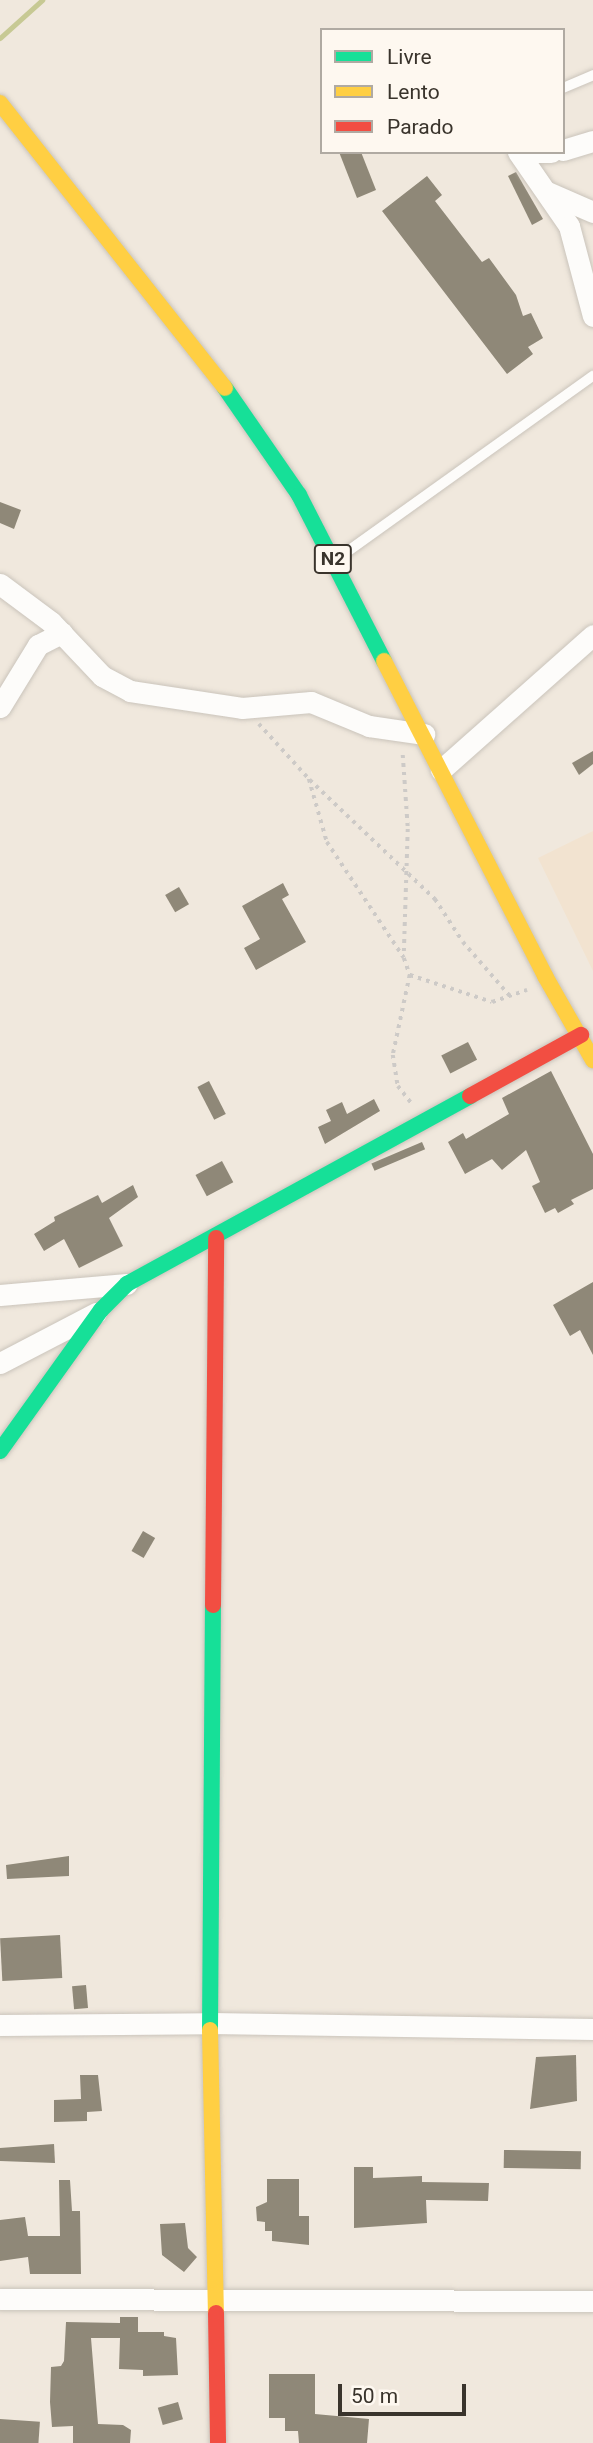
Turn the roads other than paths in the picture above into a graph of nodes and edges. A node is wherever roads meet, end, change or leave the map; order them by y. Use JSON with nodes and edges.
{"nodes":[{"id":1,"x":593,"y":75,"type":"edge"},
{"id":2,"x":565,"y":87,"type":"edge"},
{"id":3,"x":0,"y":103,"type":"edge"},
{"id":4,"x":593,"y":141,"type":"edge"},
{"id":5,"x":565,"y":149,"type":"edge"},
{"id":6,"x":519,"y":154,"type":"edge"},
{"id":7,"x":545,"y":191,"type":"junction"},
{"id":8,"x":593,"y":212,"type":"edge"},
{"id":9,"x":593,"y":316,"type":"edge"},
{"id":10,"x":593,"y":376,"type":"edge"},
{"id":11,"x":334,"y":561,"type":"junction"},
{"id":12,"x":0,"y":584,"type":"edge"},
{"id":13,"x":62,"y":633,"type":"junction"},
{"id":14,"x":593,"y":635,"type":"edge"},
{"id":15,"x":0,"y":707,"type":"edge"},
{"id":16,"x":424,"y":734,"type":"junction"},
{"id":17,"x":441,"y":770,"type":"junction"},
{"id":18,"x":581,"y":1035,"type":"junction"},
{"id":19,"x":593,"y":1060,"type":"edge"},
{"id":20,"x":216,"y":1238,"type":"junction"},
{"id":21,"x":127,"y":1284,"type":"junction"},
{"id":22,"x":0,"y":1295,"type":"edge"},
{"id":23,"x":101,"y":1310,"type":"junction"},
{"id":24,"x":0,"y":1363,"type":"edge"},
{"id":25,"x":0,"y":1451,"type":"edge"},
{"id":26,"x":210,"y":2023,"type":"junction"},
{"id":27,"x":0,"y":2025,"type":"edge"},
{"id":28,"x":593,"y":2029,"type":"edge"},
{"id":29,"x":219,"y":2299,"type":"junction"},
{"id":30,"x":0,"y":2300,"type":"edge"},
{"id":31,"x":593,"y":2301,"type":"edge"},
{"id":32,"x":218,"y":2443,"type":"edge"}],
"edges":[{"from":1,"to":2,"type":"lane"},
{"from":3,"to":11,"type":"street","number":"N2"},
{"from":4,"to":5,"type":"street"},
{"from":6,"to":7,"type":"street"},
{"from":7,"to":8,"type":"street"},
{"from":7,"to":9,"type":"street"},
{"from":10,"to":11,"type":"lane"},
{"from":11,"to":16,"type":"street","number":"N2"},
{"from":12,"to":13,"type":"street"},
{"from":13,"to":15,"type":"street"},
{"from":13,"to":16,"type":"street"},
{"from":14,"to":17,"type":"street"},
{"from":16,"to":17,"type":"street","number":"N2"},
{"from":17,"to":18,"type":"street","number":"N2"},
{"from":18,"to":19,"type":"street","number":"N2"},
{"from":18,"to":20,"type":"street"},
{"from":20,"to":21,"type":"street"},
{"from":20,"to":26,"type":"street"},
{"from":21,"to":22,"type":"street"},
{"from":21,"to":23,"type":"street"},
{"from":23,"to":24,"type":"street"},
{"from":23,"to":25,"type":"street"},
{"from":26,"to":27,"type":"street"},
{"from":26,"to":28,"type":"street"},
{"from":26,"to":29,"type":"street"},
{"from":29,"to":30,"type":"street"},
{"from":29,"to":31,"type":"street"},
{"from":29,"to":32,"type":"street"}]}
